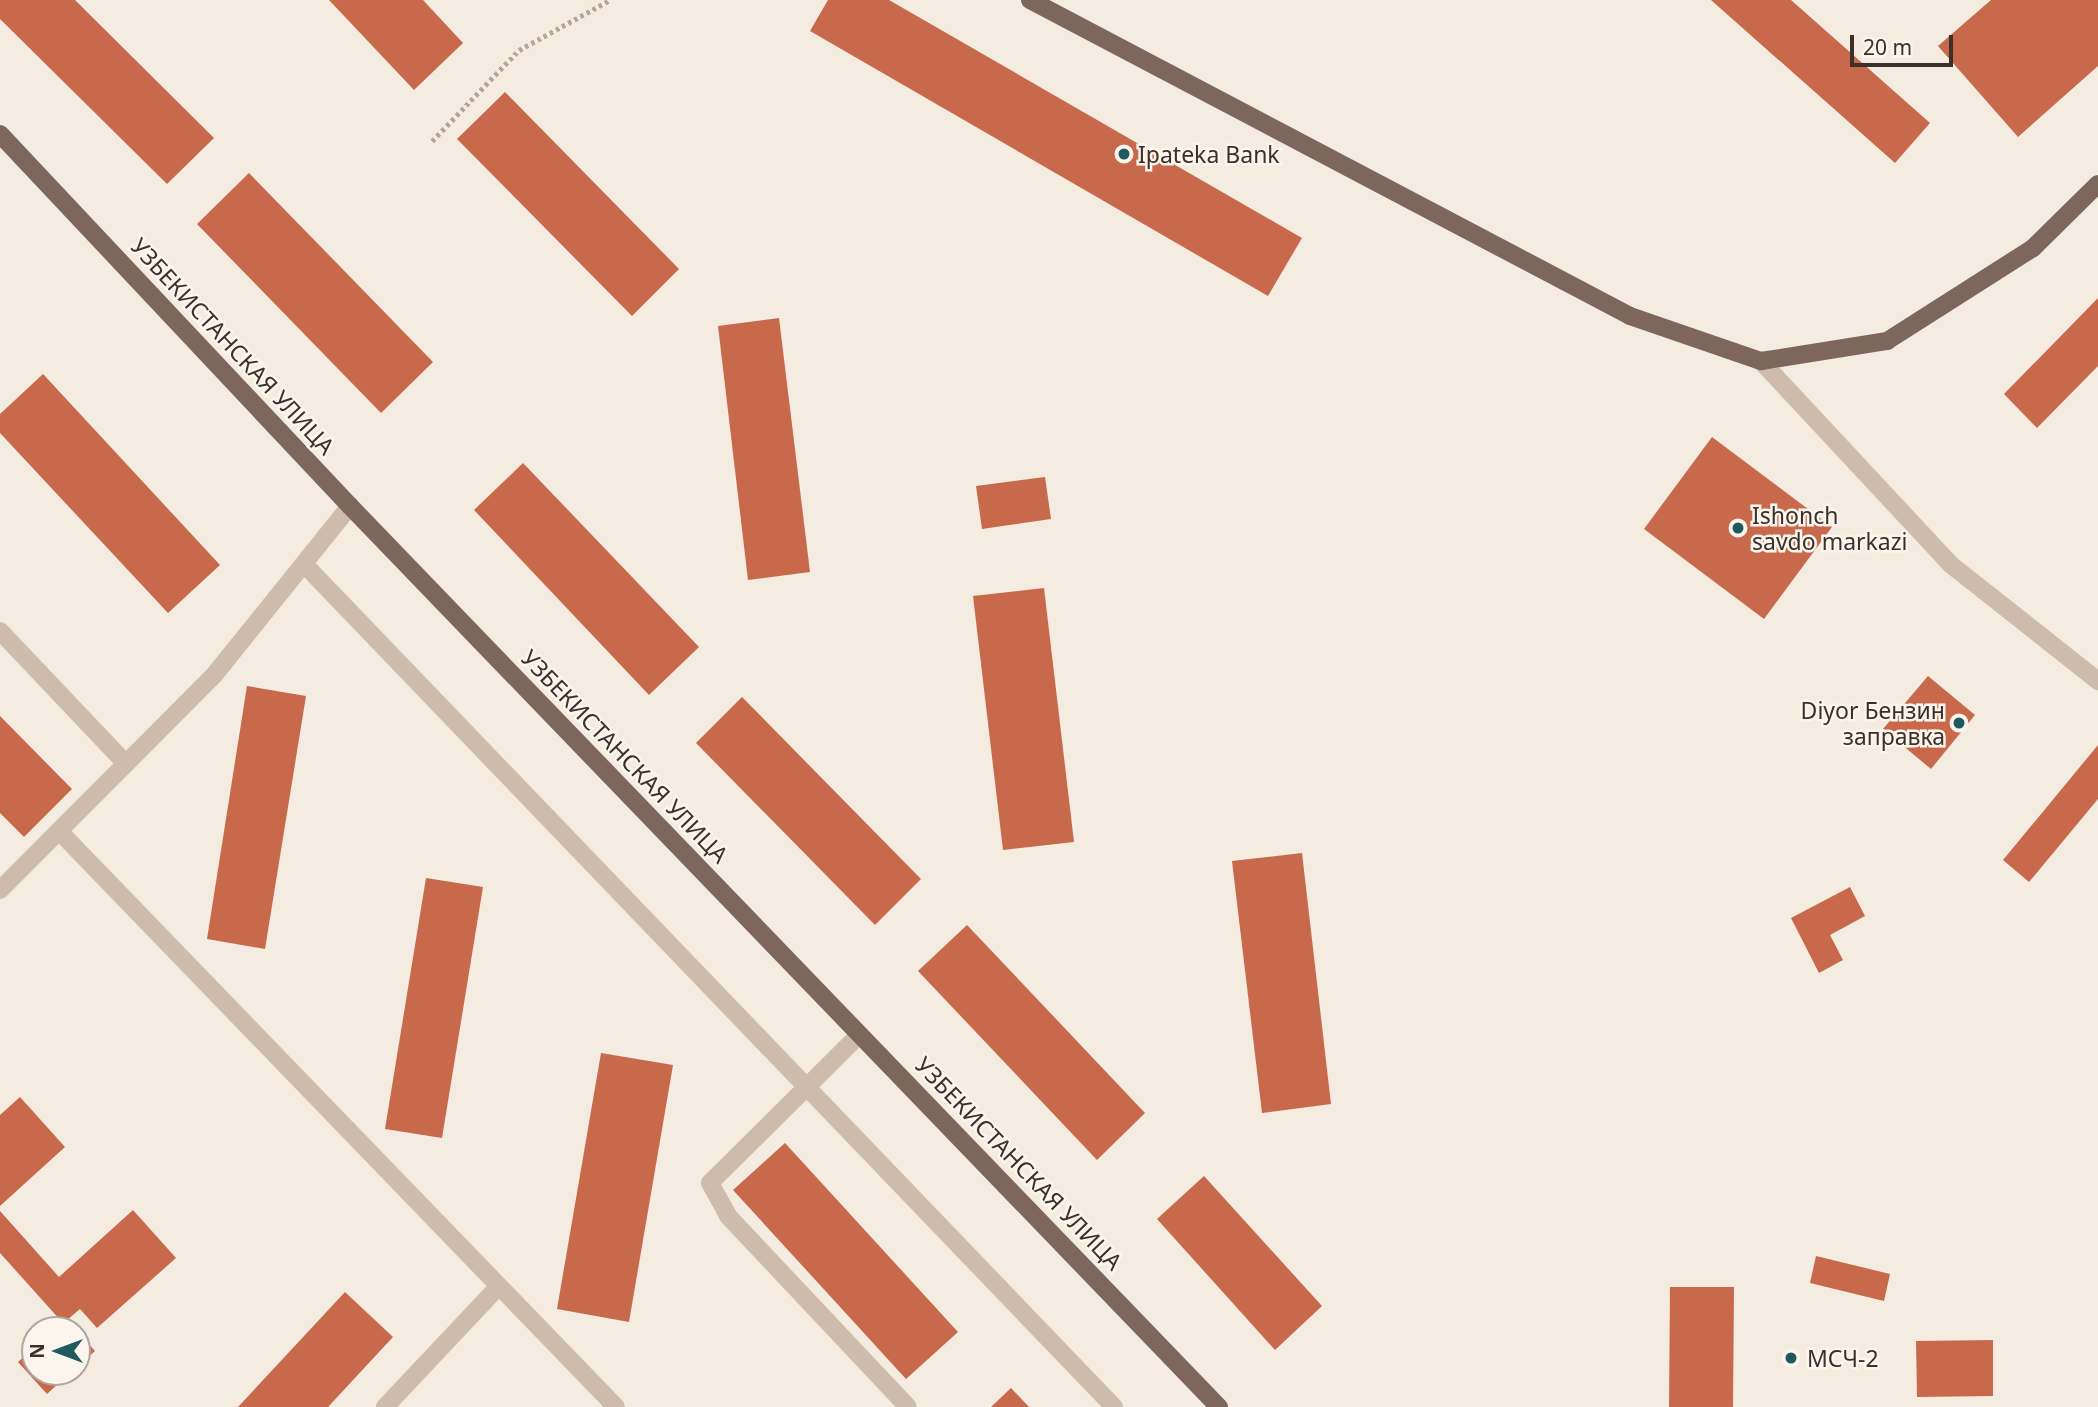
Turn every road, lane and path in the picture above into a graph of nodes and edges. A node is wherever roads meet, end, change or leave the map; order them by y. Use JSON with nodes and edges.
{"nodes":[{"id":1,"x":610,"y":0,"type":"edge"},
{"id":2,"x":1030,"y":0,"type":"edge"},
{"id":3,"x":0,"y":134,"type":"edge"},
{"id":4,"x":432,"y":141,"type":"dead end"},
{"id":5,"x":2098,"y":184,"type":"edge"},
{"id":6,"x":1761,"y":361,"type":"junction"},
{"id":7,"x":350,"y":506,"type":"junction"},
{"id":8,"x":304,"y":564,"type":"junction"},
{"id":9,"x":0,"y":631,"type":"edge"},
{"id":10,"x":2098,"y":681,"type":"edge"},
{"id":11,"x":126,"y":764,"type":"junction"},
{"id":12,"x":59,"y":831,"type":"junction"},
{"id":13,"x":0,"y":890,"type":"edge"},
{"id":14,"x":859,"y":1035,"type":"junction"},
{"id":15,"x":807,"y":1088,"type":"junction"},
{"id":16,"x":499,"y":1286,"type":"junction"},
{"id":17,"x":385,"y":1407,"type":"edge"},
{"id":18,"x":616,"y":1407,"type":"edge"},
{"id":19,"x":908,"y":1407,"type":"edge"},
{"id":20,"x":1114,"y":1407,"type":"edge"},
{"id":21,"x":1219,"y":1407,"type":"edge"}],
"edges":[{"from":1,"to":4,"type":"path"},
{"from":2,"to":6,"type":"main road"},
{"from":3,"to":7,"type":"main road","name":"УЗБЕКИСТАНСКАЯ УЛИЦА"},
{"from":5,"to":6,"type":"main road"},
{"from":6,"to":10,"type":"lane"},
{"from":7,"to":8,"type":"lane"},
{"from":7,"to":14,"type":"main road","name":"УЗБЕКИСТАНСКАЯ УЛИЦА"},
{"from":8,"to":11,"type":"lane"},
{"from":8,"to":15,"type":"lane"},
{"from":9,"to":11,"type":"lane"},
{"from":11,"to":12,"type":"lane"},
{"from":12,"to":13,"type":"lane"},
{"from":12,"to":16,"type":"lane"},
{"from":14,"to":15,"type":"lane"},
{"from":14,"to":21,"type":"main road","name":"УЗБЕКИСТАНСКАЯ УЛИЦА"},
{"from":15,"to":19,"type":"lane"},
{"from":15,"to":20,"type":"lane"},
{"from":16,"to":17,"type":"lane"},
{"from":16,"to":18,"type":"lane"}]}
